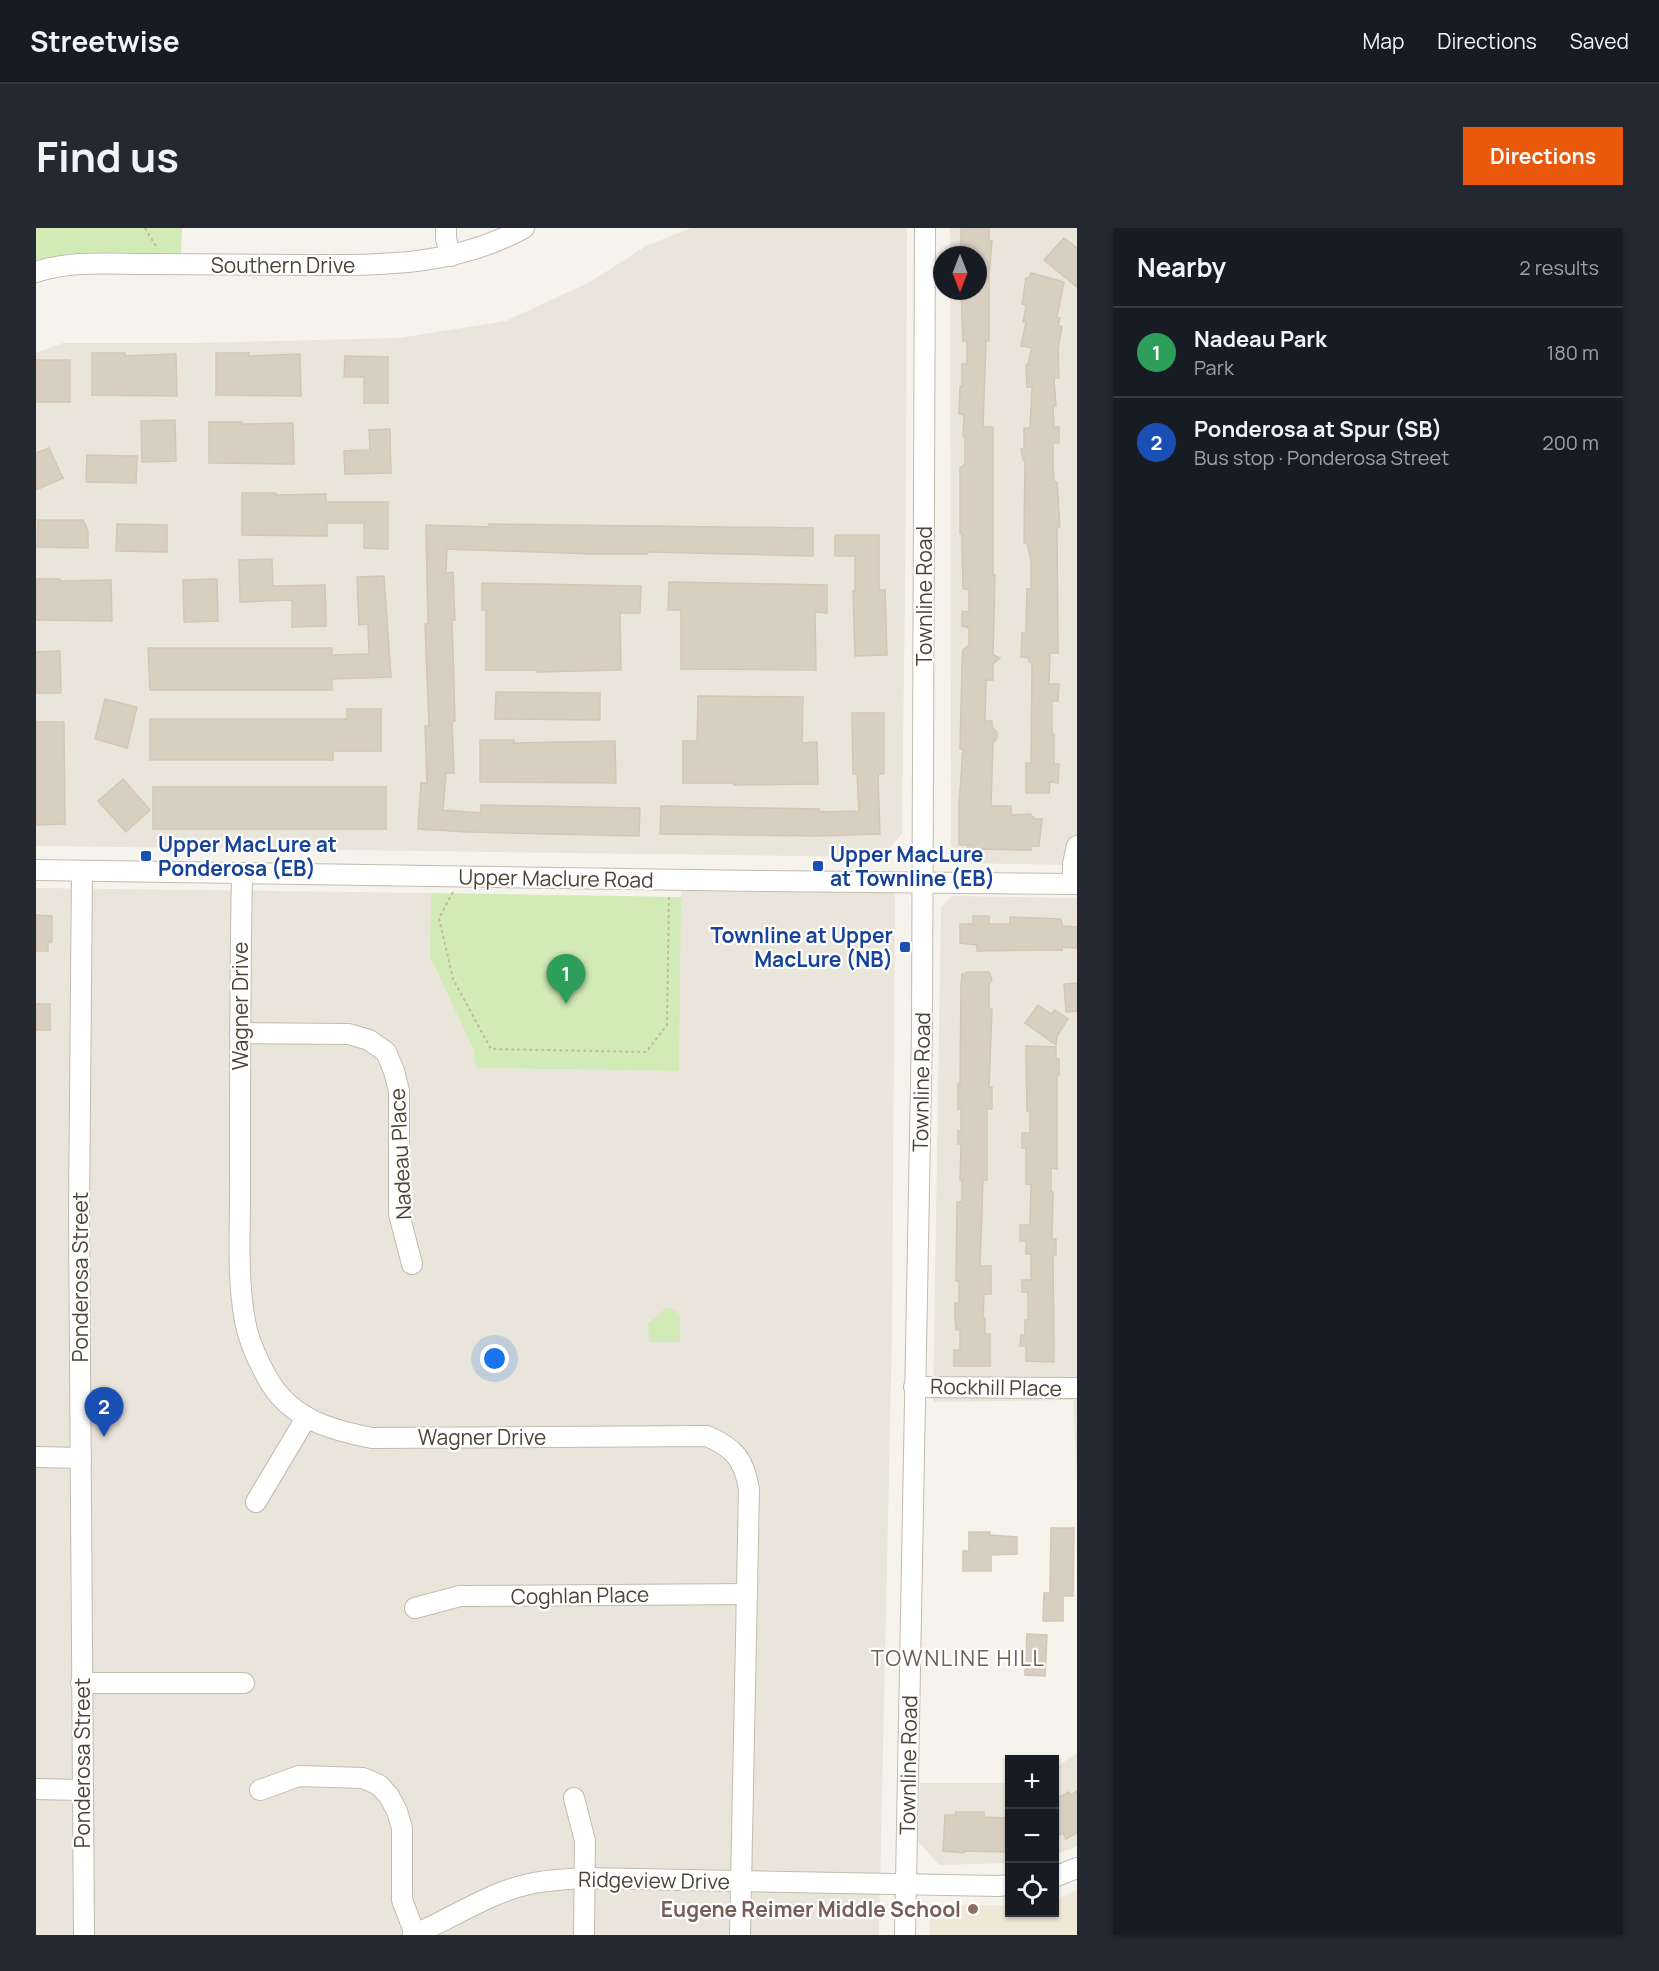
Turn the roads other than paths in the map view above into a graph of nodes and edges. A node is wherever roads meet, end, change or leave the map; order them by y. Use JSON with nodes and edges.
{"nodes":[{"id":1,"x":446,"y":228,"type":"edge"},
{"id":2,"x":524,"y":228,"type":"edge"},
{"id":3,"x":925,"y":228,"type":"edge"},
{"id":4,"x":451,"y":256,"type":"junction"},
{"id":5,"x":36,"y":272,"type":"edge"},
{"id":6,"x":1077,"y":846,"type":"edge"},
{"id":7,"x":36,"y":870,"type":"edge"},
{"id":8,"x":82,"y":871,"type":"junction"},
{"id":9,"x":242,"y":874,"type":"junction"},
{"id":10,"x":923,"y":884,"type":"junction"},
{"id":11,"x":1075,"y":884,"type":"edge"},
{"id":12,"x":240,"y":1033,"type":"junction"},
{"id":13,"x":412,"y":1264,"type":"dead end"},
{"id":14,"x":914,"y":1387,"type":"junction"},
{"id":15,"x":1077,"y":1388,"type":"edge"},
{"id":16,"x":306,"y":1418,"type":"junction"},
{"id":17,"x":36,"y":1457,"type":"edge"},
{"id":18,"x":81,"y":1458,"type":"junction"},
{"id":19,"x":256,"y":1502,"type":"dead end"},
{"id":20,"x":747,"y":1594,"type":"junction"},
{"id":21,"x":415,"y":1608,"type":"dead end"},
{"id":22,"x":81,"y":1683,"type":"junction"},
{"id":23,"x":244,"y":1683,"type":"dead end"},
{"id":24,"x":36,"y":1789,"type":"edge"},
{"id":25,"x":82,"y":1790,"type":"junction"},
{"id":26,"x":260,"y":1790,"type":"dead end"},
{"id":27,"x":574,"y":1798,"type":"dead end"},
{"id":28,"x":1077,"y":1868,"type":"edge"},
{"id":29,"x":1059,"y":1875,"type":"edge"},
{"id":30,"x":586,"y":1878,"type":"junction"},
{"id":31,"x":740,"y":1882,"type":"junction"},
{"id":32,"x":906,"y":1885,"type":"junction"},
{"id":33,"x":1005,"y":1885,"type":"edge"},
{"id":34,"x":414,"y":1934,"type":"edge"},
{"id":35,"x":84,"y":1935,"type":"edge"},
{"id":36,"x":584,"y":1935,"type":"edge"},
{"id":37,"x":740,"y":1935,"type":"edge"},
{"id":38,"x":905,"y":1935,"type":"edge"}],
"edges":[{"from":1,"to":4,"type":"street"},
{"from":2,"to":4,"type":"street","name":"Southern Drive"},
{"from":3,"to":10,"type":"street","name":"Townline Road"},
{"from":4,"to":5,"type":"street","name":"Southern Drive"},
{"from":6,"to":11,"type":"street"},
{"from":7,"to":8,"type":"street","name":"Upper Maclure Road"},
{"from":8,"to":9,"type":"street","name":"Upper Maclure Road"},
{"from":8,"to":18,"type":"street","name":"Ponderosa Street"},
{"from":9,"to":10,"type":"street","name":"Upper Maclure Road"},
{"from":9,"to":12,"type":"street","name":"Wagner Drive"},
{"from":10,"to":11,"type":"street","name":"Upper Maclure Road"},
{"from":10,"to":14,"type":"street","name":"Townline Road"},
{"from":12,"to":13,"type":"street","name":"Nadeau Place"},
{"from":12,"to":16,"type":"street","name":"Wagner Drive"},
{"from":14,"to":15,"type":"street","name":"Rockhill Place"},
{"from":14,"to":32,"type":"street","name":"Townline Road"},
{"from":16,"to":19,"type":"street"},
{"from":16,"to":20,"type":"street","name":"Wagner Drive"},
{"from":17,"to":18,"type":"street"},
{"from":18,"to":22,"type":"street","name":"Ponderosa Street"},
{"from":20,"to":21,"type":"street","name":"Coghlan Place"},
{"from":20,"to":31,"type":"street","name":"Wagner Drive"},
{"from":22,"to":23,"type":"street"},
{"from":22,"to":25,"type":"street","name":"Ponderosa Street"},
{"from":24,"to":25,"type":"street"},
{"from":25,"to":35,"type":"street","name":"Ponderosa Street"},
{"from":26,"to":34,"type":"street"},
{"from":27,"to":30,"type":"street"},
{"from":28,"to":29,"type":"street"},
{"from":30,"to":31,"type":"street","name":"Ridgeview Drive"},
{"from":30,"to":34,"type":"street","name":"Ridgeview Drive"},
{"from":30,"to":36,"type":"street"},
{"from":31,"to":32,"type":"street","name":"Ridgeview Drive"},
{"from":31,"to":37,"type":"street","name":"Wagner Drive"},
{"from":32,"to":33,"type":"street","name":"Ridgeview Drive"},
{"from":32,"to":38,"type":"street","name":"Townline Road"}]}
